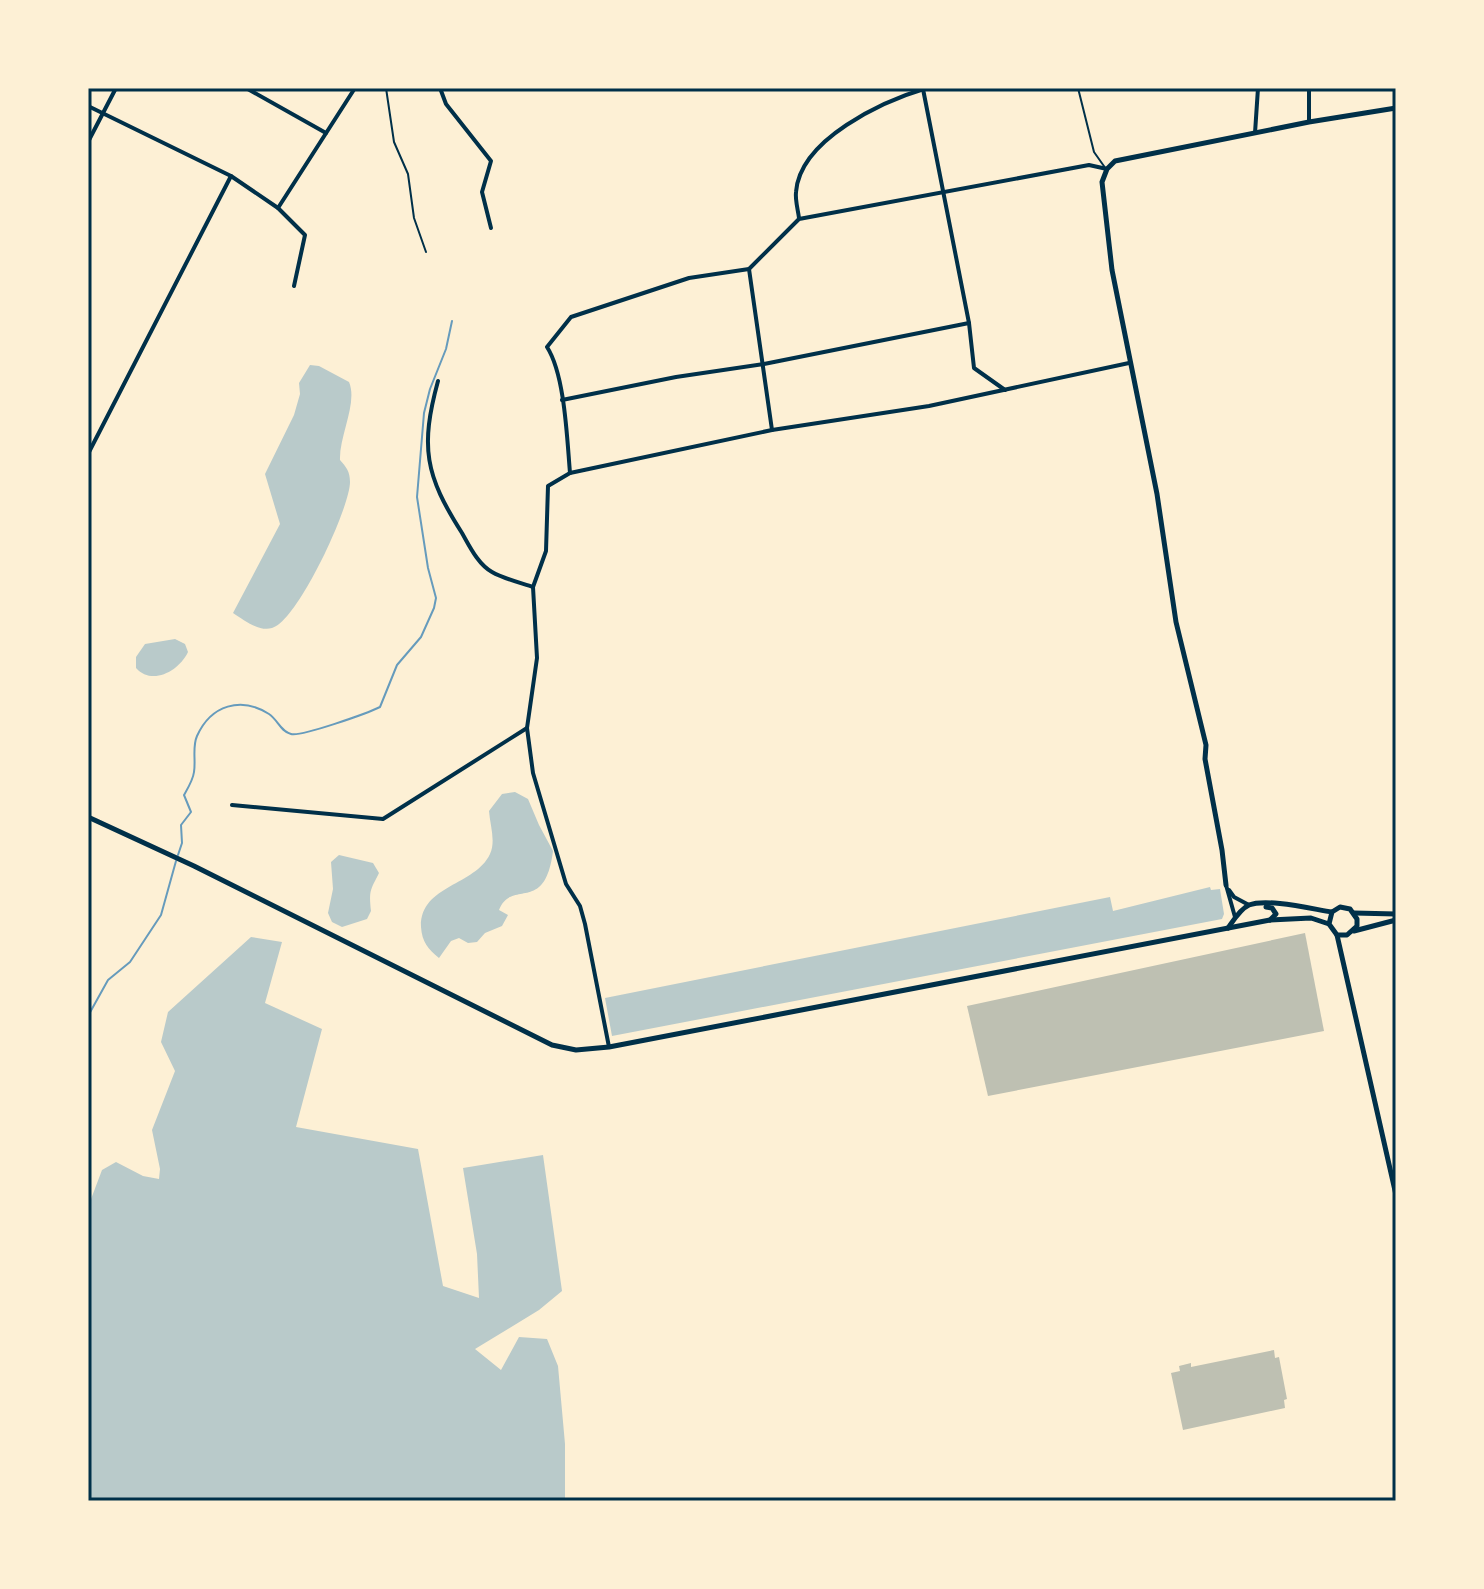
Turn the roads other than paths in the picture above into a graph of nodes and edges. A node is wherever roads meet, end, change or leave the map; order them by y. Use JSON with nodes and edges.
{"nodes":[{"id":1,"x":116,"y":88,"type":"edge"},
{"id":2,"x":246,"y":88,"type":"edge"},
{"id":3,"x":355,"y":88,"type":"edge"},
{"id":4,"x":386,"y":88,"type":"edge"},
{"id":5,"x":440,"y":88,"type":"edge"},
{"id":6,"x":925,"y":88,"type":"edge"},
{"id":7,"x":1078,"y":88,"type":"edge"},
{"id":8,"x":1258,"y":88,"type":"edge"},
{"id":9,"x":1309,"y":88,"type":"edge"},
{"id":10,"x":88,"y":106,"type":"edge"},
{"id":11,"x":1396,"y":108,"type":"edge"},
{"id":12,"x":103,"y":114,"type":"junction"},
{"id":13,"x":1309,"y":122,"type":"junction"},
{"id":14,"x":326,"y":133,"type":"junction"},
{"id":15,"x":1255,"y":133,"type":"junction"},
{"id":16,"x":88,"y":142,"type":"edge"},
{"id":17,"x":1107,"y":169,"type":"junction"},
{"id":18,"x":231,"y":176,"type":"junction"},
{"id":19,"x":944,"y":191,"type":"junction"},
{"id":20,"x":278,"y":208,"type":"junction"},
{"id":21,"x":799,"y":219,"type":"junction"},
{"id":22,"x":491,"y":228,"type":"dead end"},
{"id":23,"x":426,"y":252,"type":"dead end"},
{"id":24,"x":749,"y":269,"type":"junction"},
{"id":25,"x":294,"y":286,"type":"dead end"},
{"id":26,"x":969,"y":323,"type":"junction"},
{"id":27,"x":1129,"y":363,"type":"junction"},
{"id":28,"x":764,"y":364,"type":"junction"},
{"id":29,"x":438,"y":381,"type":"dead end"},
{"id":30,"x":1006,"y":390,"type":"junction"},
{"id":31,"x":562,"y":400,"type":"junction"},
{"id":32,"x":772,"y":430,"type":"junction"},
{"id":33,"x":88,"y":454,"type":"edge"},
{"id":34,"x":570,"y":473,"type":"junction"},
{"id":35,"x":533,"y":587,"type":"junction"},
{"id":36,"x":527,"y":728,"type":"junction"},
{"id":37,"x":232,"y":805,"type":"dead end"},
{"id":38,"x":88,"y":817,"type":"edge"},
{"id":39,"x":1226,"y":885,"type":"junction"},
{"id":40,"x":1249,"y":905,"type":"junction"},
{"id":41,"x":1332,"y":912,"type":"junction"},
{"id":42,"x":1354,"y":913,"type":"junction"},
{"id":43,"x":1396,"y":917,"type":"edge"},
{"id":44,"x":1235,"y":918,"type":"junction"},
{"id":45,"x":1270,"y":920,"type":"junction"},
{"id":46,"x":1329,"y":924,"type":"junction"},
{"id":47,"x":1245,"y":925,"type":"junction"},
{"id":48,"x":1228,"y":928,"type":"junction"},
{"id":49,"x":1350,"y":933,"type":"junction"},
{"id":50,"x":1337,"y":935,"type":"junction"},
{"id":51,"x":1343,"y":958,"type":"junction"},
{"id":52,"x":609,"y":1047,"type":"junction"},
{"id":53,"x":1396,"y":1195,"type":"edge"}],
"edges":[{"from":1,"to":12,"type":"street"},
{"from":2,"to":14,"type":"street"},
{"from":3,"to":14,"type":"street"},
{"from":4,"to":23,"type":"lane"},
{"from":5,"to":22,"type":"street"},
{"from":6,"to":19,"type":"street"},
{"from":6,"to":21,"type":"street"},
{"from":7,"to":17,"type":"lane"},
{"from":8,"to":15,"type":"street"},
{"from":9,"to":13,"type":"street"},
{"from":10,"to":12,"type":"street"},
{"from":11,"to":13,"type":"street"},
{"from":12,"to":16,"type":"street"},
{"from":12,"to":18,"type":"street"},
{"from":13,"to":15,"type":"street"},
{"from":14,"to":20,"type":"street"},
{"from":15,"to":17,"type":"street"},
{"from":17,"to":19,"type":"street"},
{"from":17,"to":27,"type":"street"},
{"from":18,"to":20,"type":"street"},
{"from":18,"to":33,"type":"street"},
{"from":19,"to":21,"type":"street"},
{"from":19,"to":26,"type":"street"},
{"from":20,"to":25,"type":"street"},
{"from":21,"to":24,"type":"street"},
{"from":24,"to":28,"type":"street"},
{"from":24,"to":31,"type":"street"},
{"from":26,"to":28,"type":"street"},
{"from":26,"to":30,"type":"street"},
{"from":27,"to":30,"type":"street"},
{"from":27,"to":39,"type":"street"},
{"from":28,"to":31,"type":"street"},
{"from":28,"to":32,"type":"street"},
{"from":29,"to":35,"type":"street"},
{"from":30,"to":32,"type":"street"},
{"from":31,"to":34,"type":"street"},
{"from":32,"to":34,"type":"street"},
{"from":34,"to":35,"type":"street"},
{"from":35,"to":36,"type":"street"},
{"from":36,"to":37,"type":"street"},
{"from":36,"to":52,"type":"street"},
{"from":38,"to":52,"type":"street"},
{"from":39,"to":40,"type":"street"},
{"from":39,"to":44,"type":"street"},
{"from":40,"to":41,"type":"street"},
{"from":40,"to":44,"type":"street"},
{"from":40,"to":45,"type":"street"},
{"from":41,"to":42,"type":"street"},
{"from":41,"to":46,"type":"street"},
{"from":42,"to":43,"type":"street"},
{"from":42,"to":49,"type":"street"},
{"from":43,"to":49,"type":"street"},
{"from":44,"to":47,"type":"street"},
{"from":44,"to":48,"type":"street"},
{"from":45,"to":46,"type":"street"},
{"from":45,"to":47,"type":"street"},
{"from":46,"to":50,"type":"street"},
{"from":47,"to":48,"type":"street"},
{"from":48,"to":52,"type":"street"},
{"from":49,"to":50,"type":"street"},
{"from":49,"to":51,"type":"street"},
{"from":50,"to":51,"type":"street"},
{"from":51,"to":53,"type":"street"}]}
